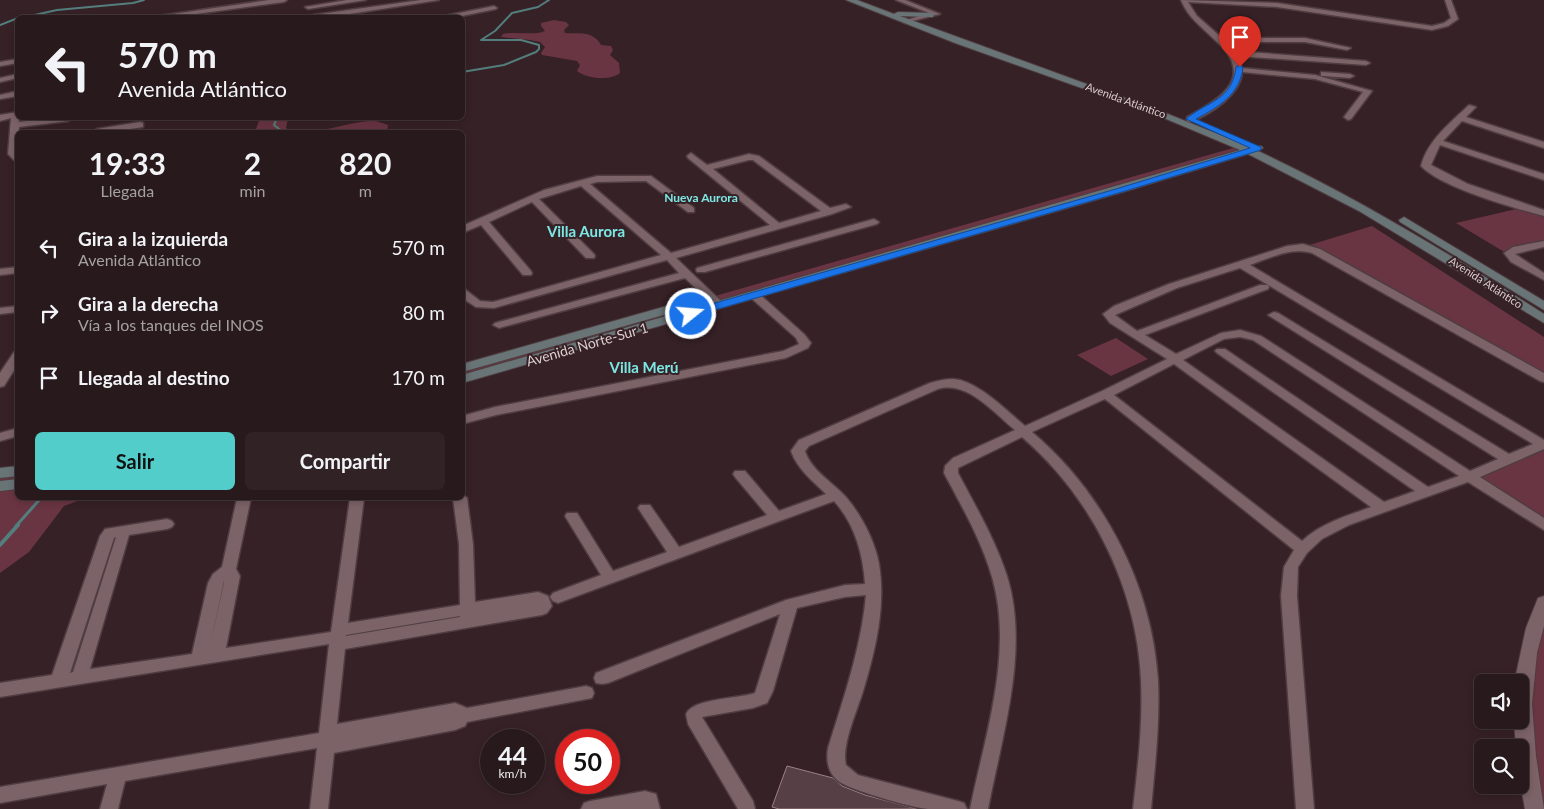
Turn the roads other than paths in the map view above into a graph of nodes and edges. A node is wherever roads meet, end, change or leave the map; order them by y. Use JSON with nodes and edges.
{"nodes":[{"id":1,"x":284,"y":0,"type":"edge"},
{"id":2,"x":359,"y":0,"type":"edge"},
{"id":3,"x":436,"y":0,"type":"edge"},
{"id":4,"x":850,"y":0,"type":"edge"},
{"id":5,"x":860,"y":0,"type":"edge"},
{"id":6,"x":899,"y":0,"type":"edge"},
{"id":7,"x":1186,"y":0,"type":"edge"},
{"id":8,"x":1448,"y":0,"type":"edge"},
{"id":9,"x":425,"y":8,"type":"edge"},
{"id":10,"x":494,"y":8,"type":"dead end"},
{"id":11,"x":362,"y":10,"type":"junction"},
{"id":12,"x":898,"y":14,"type":"junction"},
{"id":13,"x":160,"y":15,"type":"edge"},
{"id":14,"x":312,"y":15,"type":"edge"},
{"id":15,"x":327,"y":15,"type":"edge"},
{"id":16,"x":365,"y":15,"type":"edge"},
{"id":17,"x":454,"y":15,"type":"edge"},
{"id":18,"x":932,"y":15,"type":"junction"},
{"id":19,"x":911,"y":22,"type":"junction"},
{"id":20,"x":933,"y":28,"type":"junction"},
{"id":21,"x":1252,"y":29,"type":"dead end"},
{"id":22,"x":1221,"y":40,"type":"junction"},
{"id":23,"x":1261,"y":40,"type":"junction"},
{"id":24,"x":1347,"y":48,"type":"dead end"},
{"id":25,"x":1232,"y":53,"type":"junction"},
{"id":26,"x":15,"y":62,"type":"edge"},
{"id":27,"x":1366,"y":63,"type":"dead end"},
{"id":28,"x":0,"y":64,"type":"edge"},
{"id":29,"x":1240,"y":68,"type":"junction"},
{"id":30,"x":1350,"y":76,"type":"dead end"},
{"id":31,"x":15,"y":77,"type":"edge"},
{"id":32,"x":0,"y":80,"type":"edge"},
{"id":33,"x":15,"y":94,"type":"edge"},
{"id":34,"x":0,"y":97,"type":"edge"},
{"id":35,"x":1472,"y":107,"type":"dead end"},
{"id":36,"x":15,"y":114,"type":"edge"},
{"id":37,"x":1348,"y":117,"type":"dead end"},
{"id":38,"x":0,"y":118,"type":"edge"},
{"id":39,"x":1460,"y":118,"type":"junction"},
{"id":40,"x":1190,"y":119,"type":"junction"},
{"id":41,"x":16,"y":120,"type":"edge"},
{"id":42,"x":53,"y":120,"type":"edge"},
{"id":43,"x":15,"y":125,"type":"junction"},
{"id":44,"x":140,"y":125,"type":"edge"},
{"id":45,"x":109,"y":130,"type":"edge"},
{"id":46,"x":1439,"y":142,"type":"junction"},
{"id":47,"x":1544,"y":145,"type":"edge"},
{"id":48,"x":15,"y":146,"type":"edge"},
{"id":49,"x":1249,"y":147,"type":"junction"},
{"id":50,"x":690,"y":156,"type":"dead end"},
{"id":51,"x":15,"y":158,"type":"edge"},
{"id":52,"x":706,"y":168,"type":"junction"},
{"id":53,"x":1544,"y":178,"type":"edge"},
{"id":54,"x":582,"y":182,"type":"junction"},
{"id":55,"x":533,"y":198,"type":"junction"},
{"id":56,"x":846,"y":207,"type":"dead end"},
{"id":57,"x":692,"y":210,"type":"dead end"},
{"id":58,"x":829,"y":212,"type":"junction"},
{"id":59,"x":1544,"y":213,"type":"edge"},
{"id":60,"x":483,"y":221,"type":"junction"},
{"id":61,"x":874,"y":222,"type":"dead end"},
{"id":62,"x":774,"y":227,"type":"junction"},
{"id":63,"x":465,"y":229,"type":"edge"},
{"id":64,"x":1544,"y":244,"type":"edge"},
{"id":65,"x":791,"y":245,"type":"junction"},
{"id":66,"x":590,"y":256,"type":"dead end"},
{"id":67,"x":668,"y":256,"type":"junction"},
{"id":68,"x":1241,"y":264,"type":"junction"},
{"id":69,"x":15,"y":270,"type":"edge"},
{"id":70,"x":701,"y":270,"type":"dead end"},
{"id":71,"x":0,"y":272,"type":"edge"},
{"id":72,"x":527,"y":273,"type":"dead end"},
{"id":73,"x":686,"y":274,"type":"junction"},
{"id":74,"x":1544,"y":277,"type":"edge"},
{"id":75,"x":570,"y":284,"type":"junction"},
{"id":76,"x":1264,"y":286,"type":"dead end"},
{"id":77,"x":465,"y":294,"type":"edge"},
{"id":78,"x":754,"y":295,"type":"junction"},
{"id":79,"x":585,"y":302,"type":"junction"},
{"id":80,"x":714,"y":302,"type":"junction"},
{"id":81,"x":1544,"y":306,"type":"edge"},
{"id":82,"x":15,"y":309,"type":"edge"},
{"id":83,"x":0,"y":311,"type":"edge"},
{"id":84,"x":1274,"y":314,"type":"dead end"},
{"id":85,"x":1544,"y":319,"type":"edge"},
{"id":86,"x":499,"y":325,"type":"dead end"},
{"id":87,"x":1136,"y":335,"type":"junction"},
{"id":88,"x":1221,"y":351,"type":"dead end"},
{"id":89,"x":15,"y":359,"type":"edge"},
{"id":90,"x":1175,"y":359,"type":"junction"},
{"id":91,"x":465,"y":367,"type":"edge"},
{"id":92,"x":465,"y":378,"type":"edge"},
{"id":93,"x":1544,"y":378,"type":"edge"},
{"id":94,"x":0,"y":383,"type":"edge"},
{"id":95,"x":1106,"y":394,"type":"junction"},
{"id":96,"x":465,"y":419,"type":"edge"},
{"id":97,"x":1023,"y":430,"type":"junction"},
{"id":98,"x":15,"y":433,"type":"edge"},
{"id":99,"x":0,"y":437,"type":"edge"},
{"id":100,"x":1543,"y":444,"type":"edge"},
{"id":101,"x":1508,"y":460,"type":"junction"},
{"id":102,"x":15,"y":471,"type":"edge"},
{"id":103,"x":0,"y":473,"type":"edge"},
{"id":104,"x":740,"y":474,"type":"dead end"},
{"id":105,"x":1468,"y":477,"type":"junction"},
{"id":106,"x":15,"y":484,"type":"edge"},
{"id":107,"x":0,"y":486,"type":"edge"},
{"id":108,"x":1426,"y":492,"type":"junction"},
{"id":109,"x":836,"y":495,"type":"junction"},
{"id":110,"x":244,"y":500,"type":"edge"},
{"id":111,"x":357,"y":500,"type":"edge"},
{"id":112,"x":460,"y":500,"type":"edge"},
{"id":113,"x":646,"y":508,"type":"dead end"},
{"id":114,"x":1382,"y":508,"type":"junction"},
{"id":115,"x":572,"y":516,"type":"dead end"},
{"id":116,"x":777,"y":517,"type":"junction"},
{"id":117,"x":167,"y":524,"type":"dead end"},
{"id":118,"x":1544,"y":525,"type":"edge"},
{"id":119,"x":120,"y":531,"type":"junction"},
{"id":120,"x":1302,"y":549,"type":"junction"},
{"id":121,"x":676,"y":554,"type":"junction"},
{"id":122,"x":229,"y":569,"type":"junction"},
{"id":123,"x":610,"y":578,"type":"junction"},
{"id":124,"x":874,"y":589,"type":"junction"},
{"id":125,"x":558,"y":597,"type":"dead end"},
{"id":126,"x":1544,"y":602,"type":"edge"},
{"id":127,"x":102,"y":603,"type":"junction"},
{"id":128,"x":791,"y":604,"type":"junction"},
{"id":129,"x":84,"y":606,"type":"junction"},
{"id":130,"x":338,"y":637,"type":"junction"},
{"id":131,"x":216,"y":656,"type":"junction"},
{"id":132,"x":199,"y":658,"type":"junction"},
{"id":133,"x":80,"y":677,"type":"junction"},
{"id":134,"x":602,"y":678,"type":"dead end"},
{"id":135,"x":59,"y":680,"type":"junction"},
{"id":136,"x":0,"y":690,"type":"edge"},
{"id":137,"x":586,"y":693,"type":"dead end"},
{"id":138,"x":326,"y":740,"type":"junction"},
{"id":139,"x":118,"y":775,"type":"junction"},
{"id":140,"x":0,"y":795,"type":"edge"},
{"id":141,"x":748,"y":807,"type":"dead end"},
{"id":142,"x":109,"y":809,"type":"edge"},
{"id":143,"x":319,"y":809,"type":"edge"},
{"id":144,"x":590,"y":809,"type":"edge"},
{"id":145,"x":651,"y":809,"type":"edge"},
{"id":146,"x":958,"y":809,"type":"edge"},
{"id":147,"x":979,"y":809,"type":"edge"},
{"id":148,"x":1142,"y":809,"type":"edge"},
{"id":149,"x":1305,"y":809,"type":"edge"},
{"id":150,"x":1535,"y":809,"type":"edge"}],
"edges":[{"from":1,"to":13,"type":"street"},
{"from":2,"to":11,"type":"street"},
{"from":2,"to":14,"type":"street"},
{"from":3,"to":9,"type":"street"},
{"from":4,"to":19,"type":"main road","name":"Avenida Atlántico"},
{"from":5,"to":12,"type":"main road","name":"Avenida Atlántico"},
{"from":6,"to":18,"type":"street"},
{"from":7,"to":8,"type":"street"},
{"from":7,"to":22,"type":"street"},
{"from":9,"to":11,"type":"street"},
{"from":10,"to":17,"type":"street"},
{"from":11,"to":15,"type":"street"},
{"from":11,"to":16,"type":"street"},
{"from":12,"to":18,"type":"main road"},
{"from":12,"to":19,"type":"main road","name":"Avenida Atlántico"},
{"from":18,"to":19,"type":"street"},
{"from":18,"to":20,"type":"main road"},
{"from":19,"to":20,"type":"main road","name":"Avenida Atlántico"},
{"from":19,"to":49,"type":"main road","name":"Avenida Atlántico"},
{"from":20,"to":40,"type":"main road","name":"Avenida Atlántico"},
{"from":21,"to":23,"type":"street"},
{"from":22,"to":23,"type":"street"},
{"from":22,"to":25,"type":"street"},
{"from":23,"to":24,"type":"street"},
{"from":25,"to":27,"type":"street"},
{"from":25,"to":29,"type":"street"},
{"from":26,"to":28,"type":"street"},
{"from":29,"to":30,"type":"street"},
{"from":29,"to":37,"type":"street"},
{"from":29,"to":40,"type":"street"},
{"from":31,"to":32,"type":"street"},
{"from":33,"to":34,"type":"street"},
{"from":35,"to":39,"type":"street"},
{"from":36,"to":38,"type":"street"},
{"from":39,"to":46,"type":"street"},
{"from":39,"to":47,"type":"street"},
{"from":40,"to":49,"type":"main road","name":"Avenida Atlántico"},
{"from":41,"to":43,"type":"street"},
{"from":42,"to":43,"type":"street"},
{"from":43,"to":48,"type":"street"},
{"from":44,"to":45,"type":"street"},
{"from":46,"to":53,"type":"street"},
{"from":46,"to":59,"type":"street"},
{"from":48,"to":51,"type":"street"},
{"from":49,"to":78,"type":"main road","name":"Avenida Norte-Sur 1"},
{"from":49,"to":80,"type":"main road","name":"Avenida Norte-Sur 1"},
{"from":49,"to":81,"type":"main road","name":"Avenida Atlántico"},
{"from":49,"to":85,"type":"main road","name":"Avenida Atlántico"},
{"from":50,"to":52,"type":"street"},
{"from":52,"to":58,"type":"street"},
{"from":52,"to":62,"type":"street"},
{"from":54,"to":55,"type":"street"},
{"from":54,"to":57,"type":"street"},
{"from":54,"to":67,"type":"street"},
{"from":55,"to":60,"type":"street"},
{"from":55,"to":66,"type":"street"},
{"from":56,"to":58,"type":"street"},
{"from":58,"to":62,"type":"street"},
{"from":60,"to":63,"type":"street"},
{"from":60,"to":72,"type":"street"},
{"from":61,"to":65,"type":"street"},
{"from":62,"to":65,"type":"street"},
{"from":62,"to":67,"type":"street"},
{"from":64,"to":74,"type":"street"},
{"from":65,"to":70,"type":"street"},
{"from":67,"to":73,"type":"street"},
{"from":67,"to":75,"type":"street"},
{"from":68,"to":87,"type":"street"},
{"from":68,"to":93,"type":"street"},
{"from":68,"to":100,"type":"street"},
{"from":69,"to":71,"type":"street"},
{"from":73,"to":79,"type":"street"},
{"from":73,"to":80,"type":"street"},
{"from":75,"to":77,"type":"street"},
{"from":75,"to":79,"type":"street"},
{"from":76,"to":87,"type":"street"},
{"from":78,"to":80,"type":"main road","name":"Avenida Norte-Sur 1"},
{"from":78,"to":96,"type":"street"},
{"from":79,"to":86,"type":"street"},
{"from":80,"to":91,"type":"main road","name":"Avenida Norte-Sur 1"},
{"from":80,"to":92,"type":"main road","name":"Avenida Norte-Sur 1"},
{"from":82,"to":83,"type":"street"},
{"from":84,"to":101,"type":"street"},
{"from":87,"to":90,"type":"street"},
{"from":88,"to":108,"type":"street"},
{"from":89,"to":94,"type":"street"},
{"from":90,"to":95,"type":"street"},
{"from":90,"to":105,"type":"street"},
{"from":90,"to":114,"type":"street"},
{"from":95,"to":97,"type":"street"},
{"from":95,"to":120,"type":"street"},
{"from":97,"to":109,"type":"street"},
{"from":97,"to":147,"type":"street"},
{"from":97,"to":148,"type":"street"},
{"from":98,"to":99,"type":"street"},
{"from":100,"to":101,"type":"street"},
{"from":101,"to":105,"type":"street"},
{"from":102,"to":103,"type":"main road"},
{"from":104,"to":116,"type":"street"},
{"from":105,"to":108,"type":"street"},
{"from":105,"to":118,"type":"street"},
{"from":106,"to":107,"type":"main road"},
{"from":108,"to":114,"type":"street"},
{"from":109,"to":116,"type":"street"},
{"from":109,"to":124,"type":"street"},
{"from":110,"to":122,"type":"street"},
{"from":111,"to":130,"type":"street"},
{"from":112,"to":130,"type":"street"},
{"from":113,"to":121,"type":"street"},
{"from":114,"to":120,"type":"street"},
{"from":115,"to":123,"type":"street"},
{"from":116,"to":121,"type":"street"},
{"from":117,"to":119,"type":"street"},
{"from":119,"to":127,"type":"street"},
{"from":119,"to":129,"type":"street"},
{"from":120,"to":149,"type":"street"},
{"from":121,"to":123,"type":"street"},
{"from":122,"to":131,"type":"street"},
{"from":122,"to":132,"type":"street"},
{"from":123,"to":125,"type":"street"},
{"from":124,"to":128,"type":"street"},
{"from":124,"to":146,"type":"street"},
{"from":126,"to":150,"type":"street"},
{"from":127,"to":129,"type":"street"},
{"from":127,"to":133,"type":"street"},
{"from":128,"to":134,"type":"street"},
{"from":128,"to":141,"type":"street"},
{"from":129,"to":135,"type":"street"},
{"from":130,"to":131,"type":"street"},
{"from":130,"to":138,"type":"street"},
{"from":131,"to":132,"type":"street"},
{"from":132,"to":133,"type":"street"},
{"from":133,"to":135,"type":"street"},
{"from":135,"to":136,"type":"street"},
{"from":137,"to":138,"type":"street"},
{"from":138,"to":139,"type":"street"},
{"from":138,"to":143,"type":"street"},
{"from":139,"to":140,"type":"street"},
{"from":139,"to":142,"type":"street"},
{"from":144,"to":145,"type":"street"}]}
